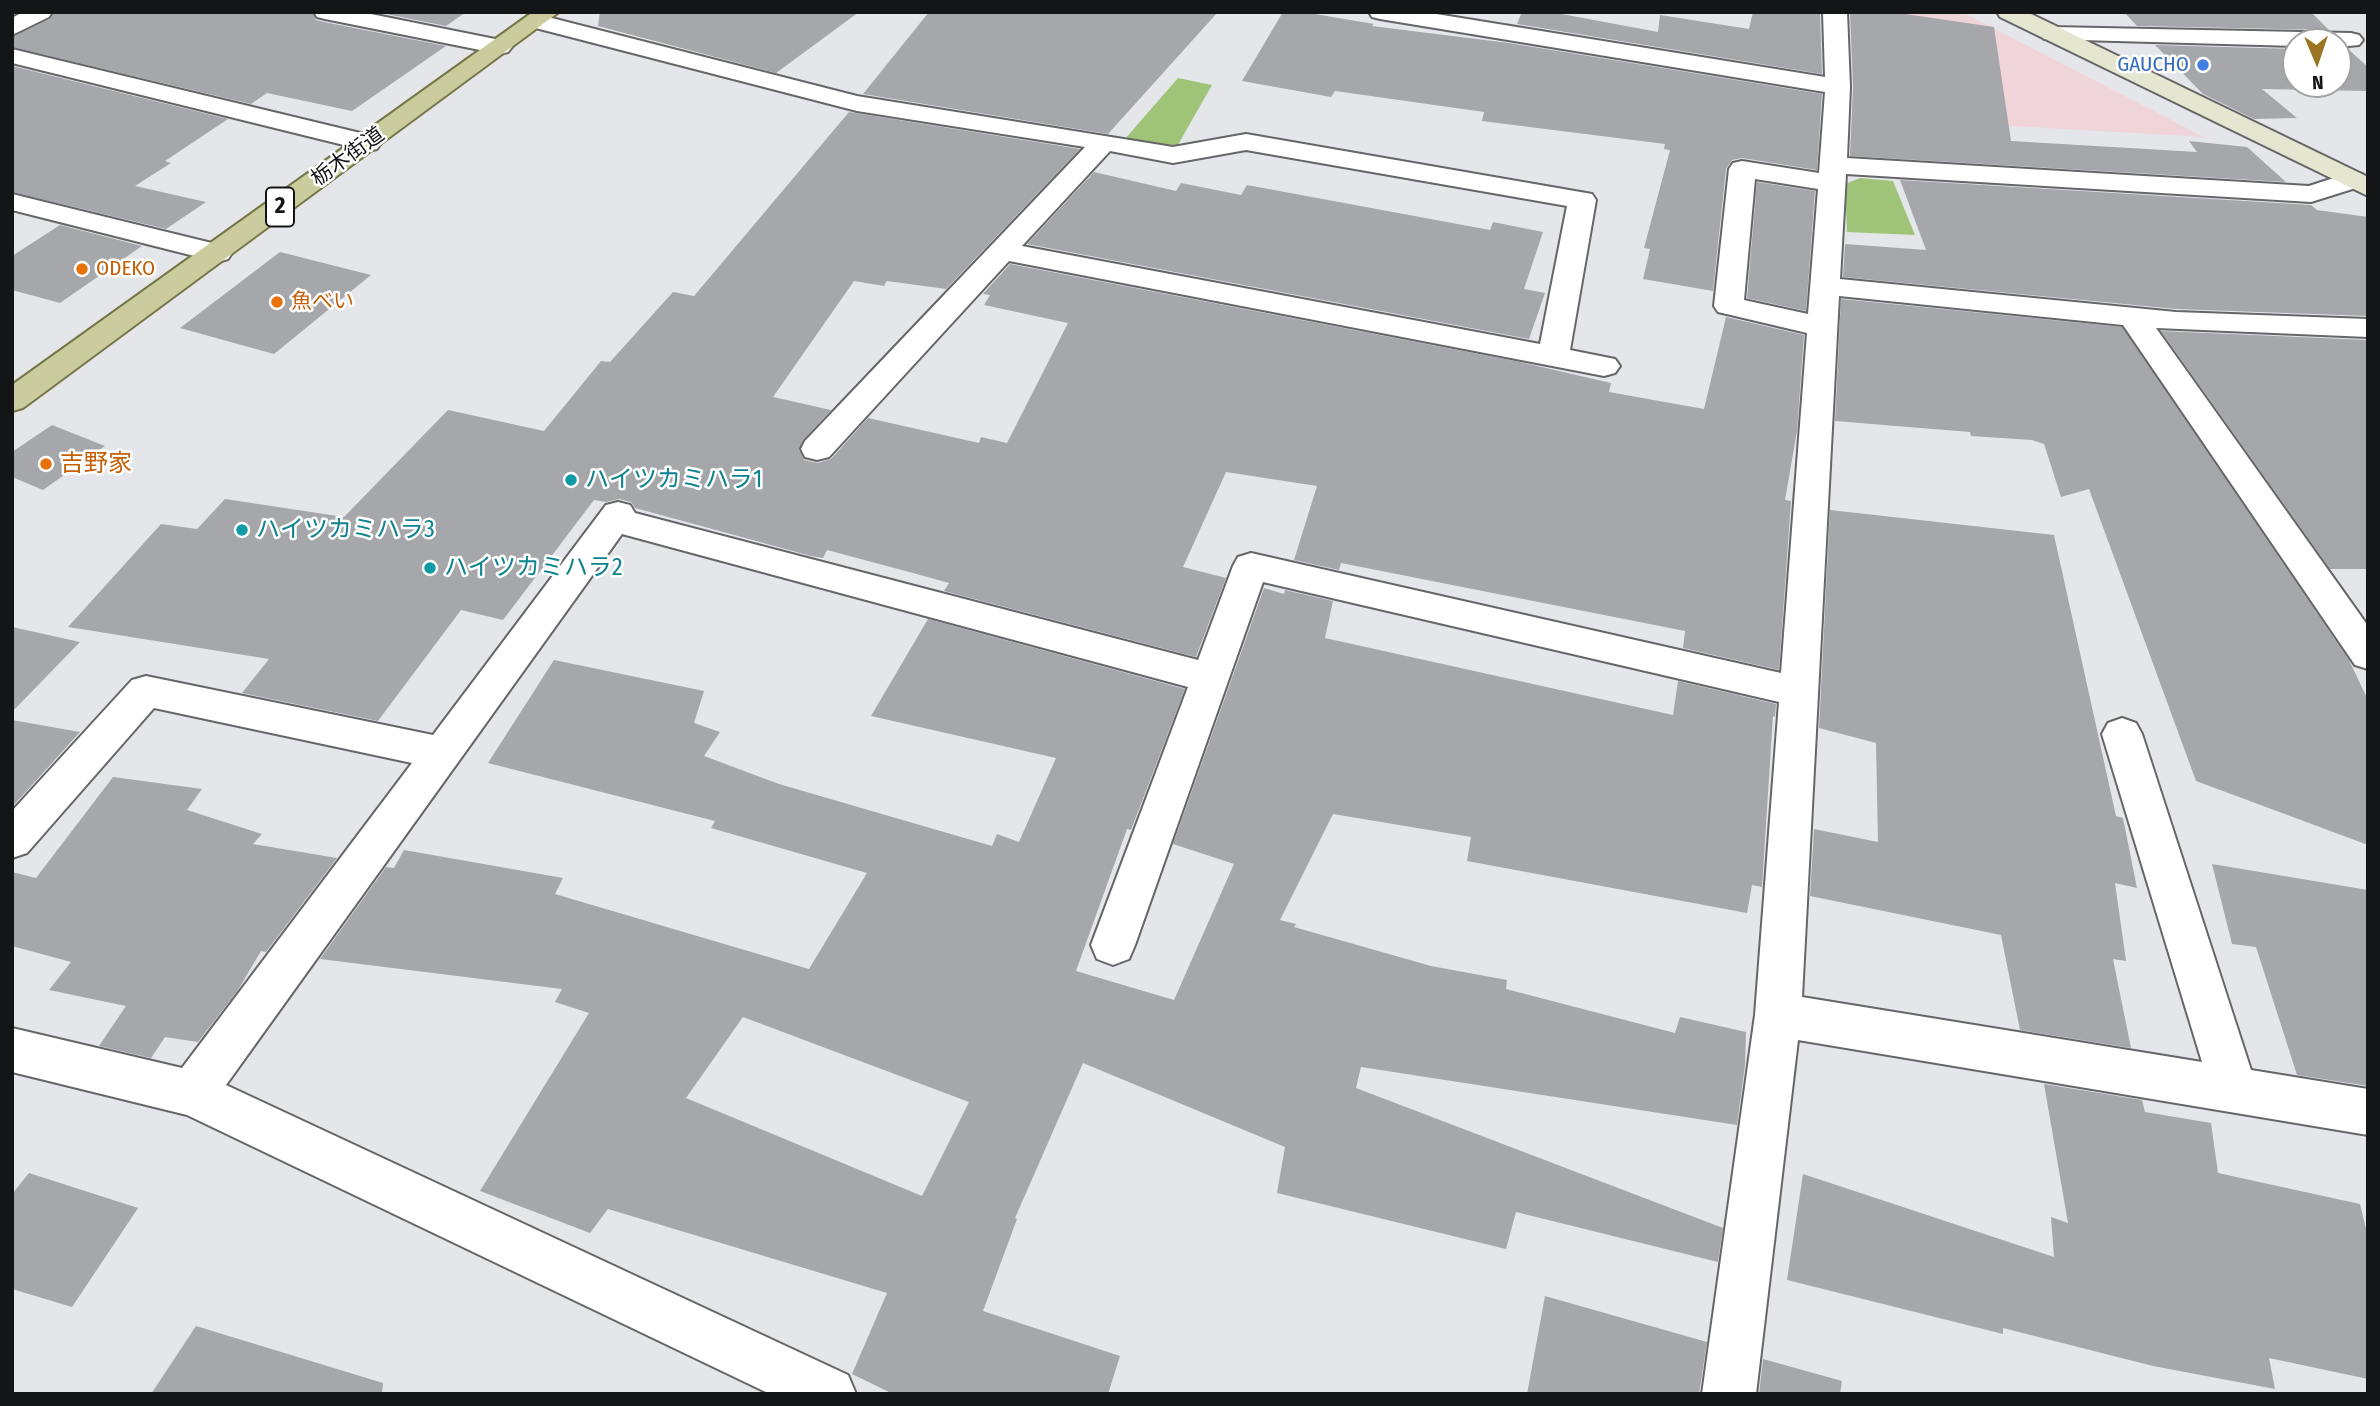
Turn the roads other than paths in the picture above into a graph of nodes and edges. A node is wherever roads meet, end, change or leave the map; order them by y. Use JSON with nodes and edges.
{"nodes":[{"id":1,"x":41,"y":12,"type":"edge"},
{"id":2,"x":325,"y":12,"type":"edge"},
{"id":3,"x":1380,"y":12,"type":"edge"},
{"id":4,"x":1835,"y":12,"type":"edge"},
{"id":5,"x":2008,"y":12,"type":"edge"},
{"id":6,"x":2183,"y":12,"type":"edge"},
{"id":7,"x":2323,"y":12,"type":"edge"},
{"id":8,"x":542,"y":16,"type":"edge"},
{"id":9,"x":1468,"y":19,"type":"edge"},
{"id":10,"x":12,"y":28,"type":"edge"},
{"id":11,"x":2052,"y":34,"type":"junction"},
{"id":12,"x":2204,"y":37,"type":"junction"},
{"id":13,"x":500,"y":47,"type":"junction"},
{"id":14,"x":12,"y":56,"type":"edge"},
{"id":15,"x":1838,"y":88,"type":"junction"},
{"id":16,"x":1104,"y":142,"type":"junction"},
{"id":17,"x":368,"y":143,"type":"junction"},
{"id":18,"x":1833,"y":174,"type":"junction"},
{"id":19,"x":2360,"y":184,"type":"edge"},
{"id":20,"x":12,"y":202,"type":"edge"},
{"id":21,"x":1001,"y":251,"type":"junction"},
{"id":22,"x":219,"y":253,"type":"junction"},
{"id":23,"x":1826,"y":286,"type":"junction"},
{"id":24,"x":2133,"y":317,"type":"junction"},
{"id":25,"x":1824,"y":327,"type":"junction"},
{"id":26,"x":2368,"y":328,"type":"edge"},
{"id":27,"x":1553,"y":356,"type":"junction"},
{"id":28,"x":1604,"y":366,"type":"dead end"},
{"id":29,"x":15,"y":396,"type":"edge"},
{"id":30,"x":817,"y":449,"type":"dead end"},
{"id":31,"x":2368,"y":655,"type":"edge"},
{"id":32,"x":1210,"y":678,"type":"junction"},
{"id":33,"x":1800,"y":692,"type":"junction"},
{"id":34,"x":2122,"y":734,"type":"dead end"},
{"id":35,"x":442,"y":753,"type":"junction"},
{"id":36,"x":12,"y":840,"type":"edge"},
{"id":37,"x":1113,"y":945,"type":"dead end"},
{"id":38,"x":1778,"y":1015,"type":"junction"},
{"id":39,"x":12,"y":1050,"type":"edge"},
{"id":40,"x":2234,"y":1090,"type":"junction"},
{"id":41,"x":192,"y":1093,"type":"junction"},
{"id":42,"x":2368,"y":1112,"type":"edge"},
{"id":43,"x":829,"y":1394,"type":"edge"},
{"id":44,"x":1729,"y":1394,"type":"edge"}],
"edges":[{"from":1,"to":10,"type":"street"},
{"from":2,"to":13,"type":"street"},
{"from":3,"to":9,"type":"street"},
{"from":4,"to":15,"type":"street"},
{"from":5,"to":11,"type":"street"},
{"from":6,"to":12,"type":"street"},
{"from":7,"to":12,"type":"street"},
{"from":8,"to":13,"type":"main road","name":"栃木街道","number":"2"},
{"from":8,"to":16,"type":"street"},
{"from":9,"to":15,"type":"street"},
{"from":11,"to":12,"type":"street"},
{"from":11,"to":19,"type":"street"},
{"from":13,"to":17,"type":"main road","name":"栃木街道","number":"2"},
{"from":14,"to":17,"type":"street"},
{"from":15,"to":18,"type":"street"},
{"from":16,"to":21,"type":"street"},
{"from":16,"to":27,"type":"street"},
{"from":17,"to":22,"type":"main road","name":"栃木街道","number":"2"},
{"from":18,"to":19,"type":"street"},
{"from":18,"to":23,"type":"street"},
{"from":18,"to":25,"type":"street"},
{"from":20,"to":22,"type":"street"},
{"from":21,"to":27,"type":"street"},
{"from":21,"to":30,"type":"street"},
{"from":22,"to":29,"type":"main road","name":"栃木街道","number":"2"},
{"from":23,"to":24,"type":"street"},
{"from":23,"to":25,"type":"street"},
{"from":24,"to":26,"type":"street"},
{"from":24,"to":31,"type":"street"},
{"from":25,"to":33,"type":"street"},
{"from":27,"to":28,"type":"street"},
{"from":32,"to":33,"type":"street"},
{"from":32,"to":35,"type":"street"},
{"from":32,"to":37,"type":"street"},
{"from":33,"to":38,"type":"street"},
{"from":34,"to":40,"type":"street"},
{"from":35,"to":36,"type":"street"},
{"from":35,"to":41,"type":"street"},
{"from":38,"to":40,"type":"street"},
{"from":38,"to":44,"type":"street"},
{"from":39,"to":41,"type":"street"},
{"from":40,"to":42,"type":"street"},
{"from":41,"to":43,"type":"street"}]}
